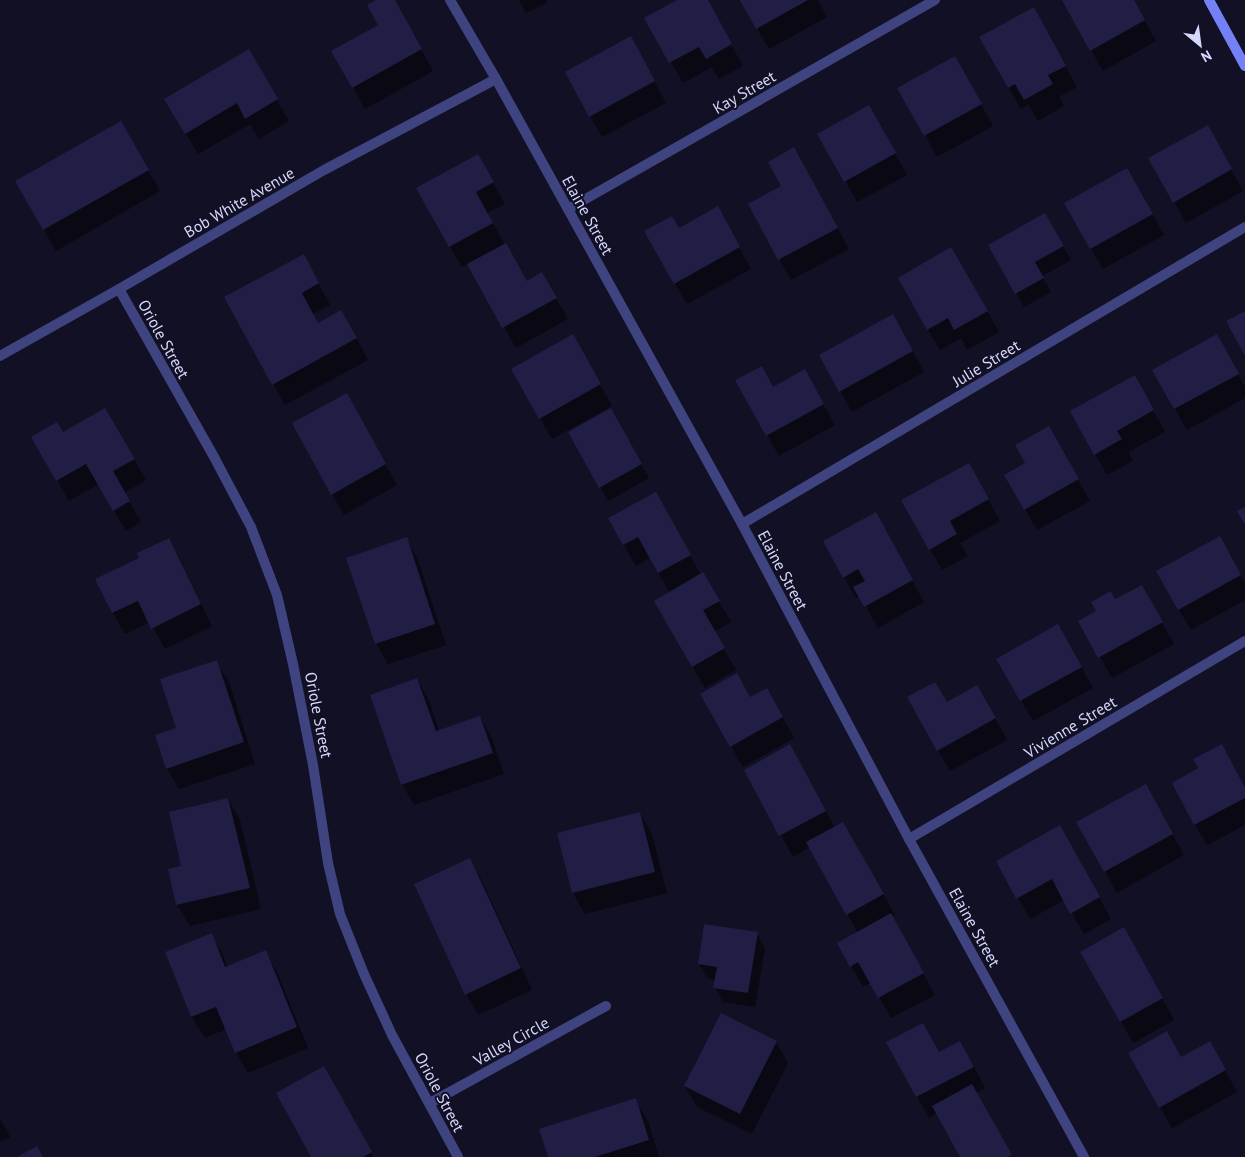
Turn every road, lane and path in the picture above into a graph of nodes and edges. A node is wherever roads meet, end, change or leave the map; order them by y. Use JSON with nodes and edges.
{"nodes":[{"id":1,"x":450,"y":0,"type":"edge"},
{"id":2,"x":935,"y":0,"type":"edge"},
{"id":3,"x":1209,"y":0,"type":"edge"},
{"id":4,"x":1245,"y":66,"type":"edge"},
{"id":5,"x":496,"y":79,"type":"junction"},
{"id":6,"x":568,"y":209,"type":"junction"},
{"id":7,"x":1245,"y":227,"type":"edge"},
{"id":8,"x":119,"y":289,"type":"junction"},
{"id":9,"x":0,"y":356,"type":"edge"},
{"id":10,"x":742,"y":524,"type":"junction"},
{"id":11,"x":1245,"y":641,"type":"edge"},
{"id":12,"x":909,"y":839,"type":"junction"},
{"id":13,"x":606,"y":1006,"type":"dead end"},
{"id":14,"x":430,"y":1103,"type":"junction"},
{"id":15,"x":458,"y":1157,"type":"edge"},
{"id":16,"x":1084,"y":1157,"type":"edge"}],
"edges":[{"from":1,"to":5,"type":"street","name":"Elaine Street"},
{"from":2,"to":6,"type":"street","name":"Kay Street"},
{"from":3,"to":4,"type":"street"},
{"from":5,"to":6,"type":"street","name":"Elaine Street"},
{"from":5,"to":8,"type":"street","name":"Bob White Avenue"},
{"from":6,"to":10,"type":"street","name":"Elaine Street"},
{"from":7,"to":10,"type":"street","name":"Julie Street"},
{"from":8,"to":9,"type":"street","name":"Bob White Avenue"},
{"from":8,"to":14,"type":"street","name":"Oriole Street"},
{"from":10,"to":12,"type":"street","name":"Elaine Street"},
{"from":11,"to":12,"type":"street","name":"Vivienne Street"},
{"from":12,"to":16,"type":"street","name":"Elaine Street"},
{"from":13,"to":14,"type":"street","name":"Valley Circle"},
{"from":14,"to":15,"type":"street","name":"Oriole Street"}]}
